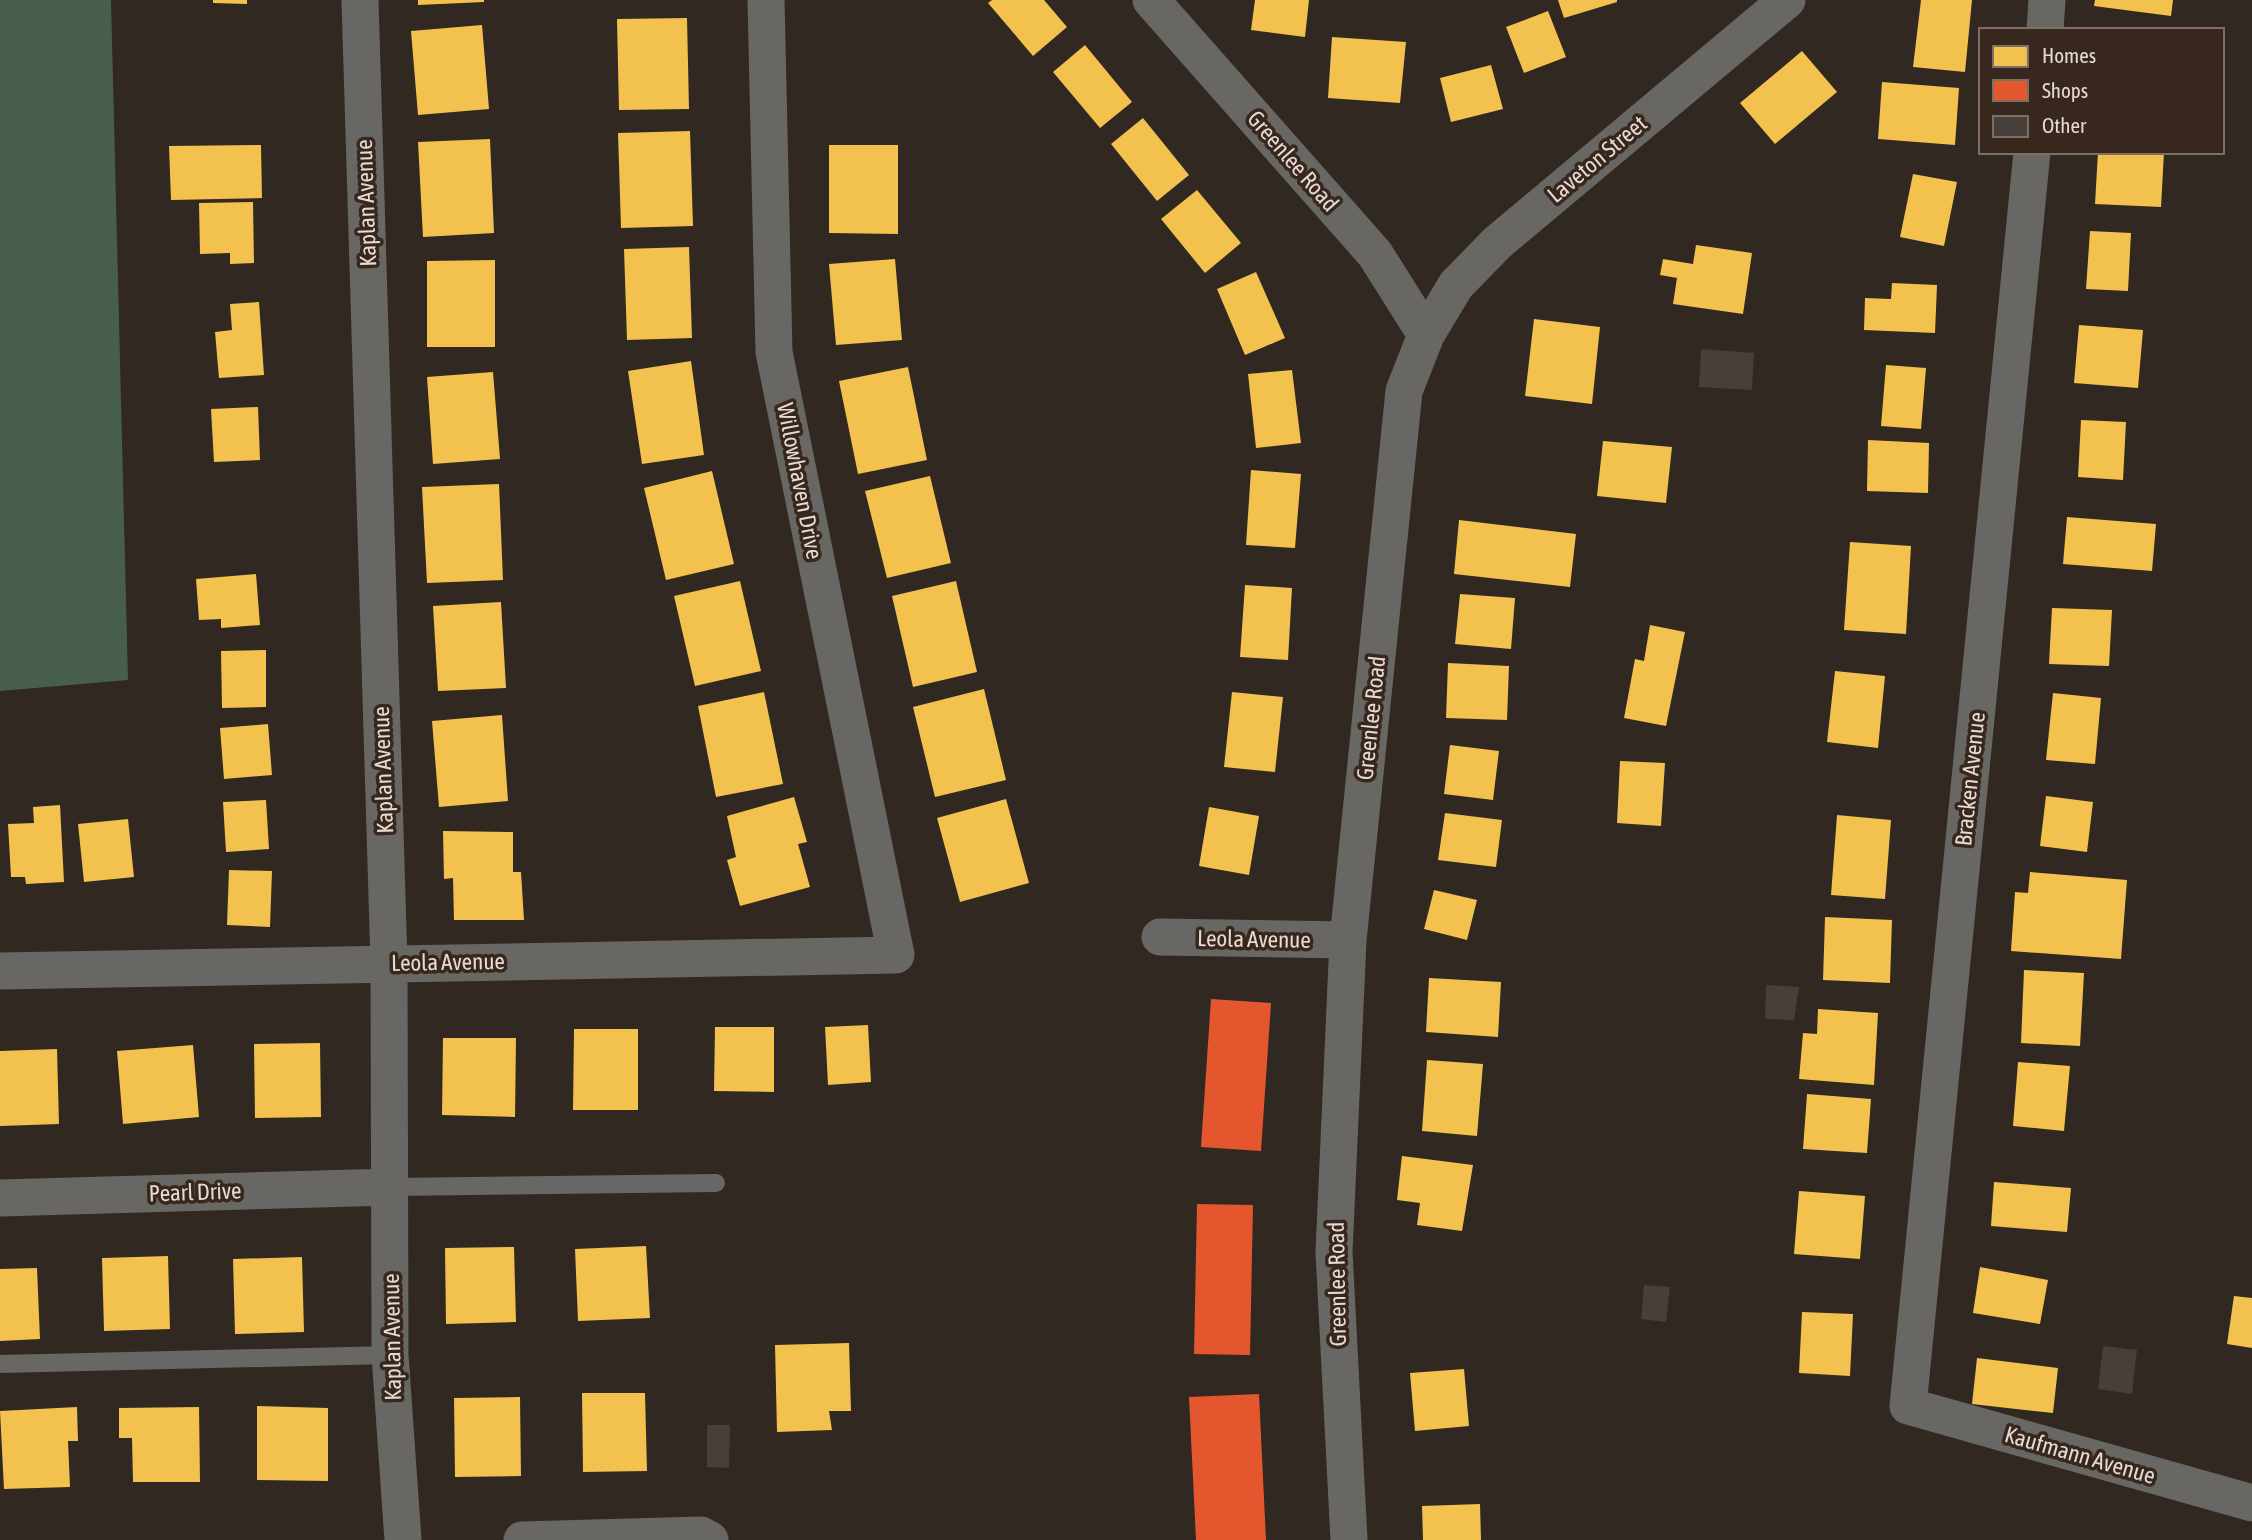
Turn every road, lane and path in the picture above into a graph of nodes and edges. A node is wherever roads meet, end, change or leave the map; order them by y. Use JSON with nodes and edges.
{"nodes":[{"id":1,"x":360,"y":0,"type":"edge"},
{"id":2,"x":766,"y":0,"type":"edge"},
{"id":3,"x":1151,"y":0,"type":"edge"},
{"id":4,"x":1787,"y":0,"type":"edge"},
{"id":5,"x":2048,"y":0,"type":"edge"},
{"id":6,"x":2045,"y":28,"type":"edge"},
{"id":7,"x":2032,"y":154,"type":"edge"},
{"id":8,"x":1426,"y":335,"type":"junction"},
{"id":9,"x":1160,"y":937,"type":"dead end"},
{"id":10,"x":1348,"y":940,"type":"junction"},
{"id":11,"x":896,"y":955,"type":"joint"},
{"id":12,"x":389,"y":963,"type":"junction"},
{"id":13,"x":0,"y":971,"type":"edge"},
{"id":14,"x":716,"y":1183,"type":"dead end"},
{"id":15,"x":391,"y":1187,"type":"junction"},
{"id":16,"x":0,"y":1198,"type":"edge"},
{"id":17,"x":390,"y":1355,"type":"junction"},
{"id":18,"x":0,"y":1364,"type":"edge"},
{"id":19,"x":1908,"y":1406,"type":"joint"},
{"id":20,"x":2252,"y":1503,"type":"edge"},
{"id":21,"x":403,"y":1540,"type":"edge"},
{"id":22,"x":522,"y":1540,"type":"edge"},
{"id":23,"x":710,"y":1540,"type":"edge"},
{"id":24,"x":1349,"y":1540,"type":"edge"}],
"edges":[{"from":1,"to":12,"type":"street","name":"Kaplan Avenue"},
{"from":2,"to":11,"type":"street","name":"Willowhaven Drive"},
{"from":3,"to":8,"type":"street","name":"Greenlee Road"},
{"from":4,"to":8,"type":"street","name":"Laveton Street"},
{"from":5,"to":6,"type":"street"},
{"from":7,"to":19,"type":"street","name":"Bracken Avenue"},
{"from":8,"to":10,"type":"street","name":"Greenlee Road"},
{"from":9,"to":10,"type":"street","name":"Leola Avenue"},
{"from":10,"to":24,"type":"street","name":"Greenlee Road"},
{"from":11,"to":12,"type":"street","name":"Leola Avenue"},
{"from":12,"to":13,"type":"street","name":"Leola Avenue"},
{"from":12,"to":15,"type":"street","name":"Kaplan Avenue"},
{"from":14,"to":15,"type":"lane"},
{"from":15,"to":16,"type":"street","name":"Pearl Drive"},
{"from":15,"to":17,"type":"street","name":"Kaplan Avenue"},
{"from":17,"to":18,"type":"lane"},
{"from":17,"to":21,"type":"street","name":"Kaplan Avenue"},
{"from":19,"to":20,"type":"street","name":"Kaufmann Avenue"},
{"from":22,"to":23,"type":"street"}]}
